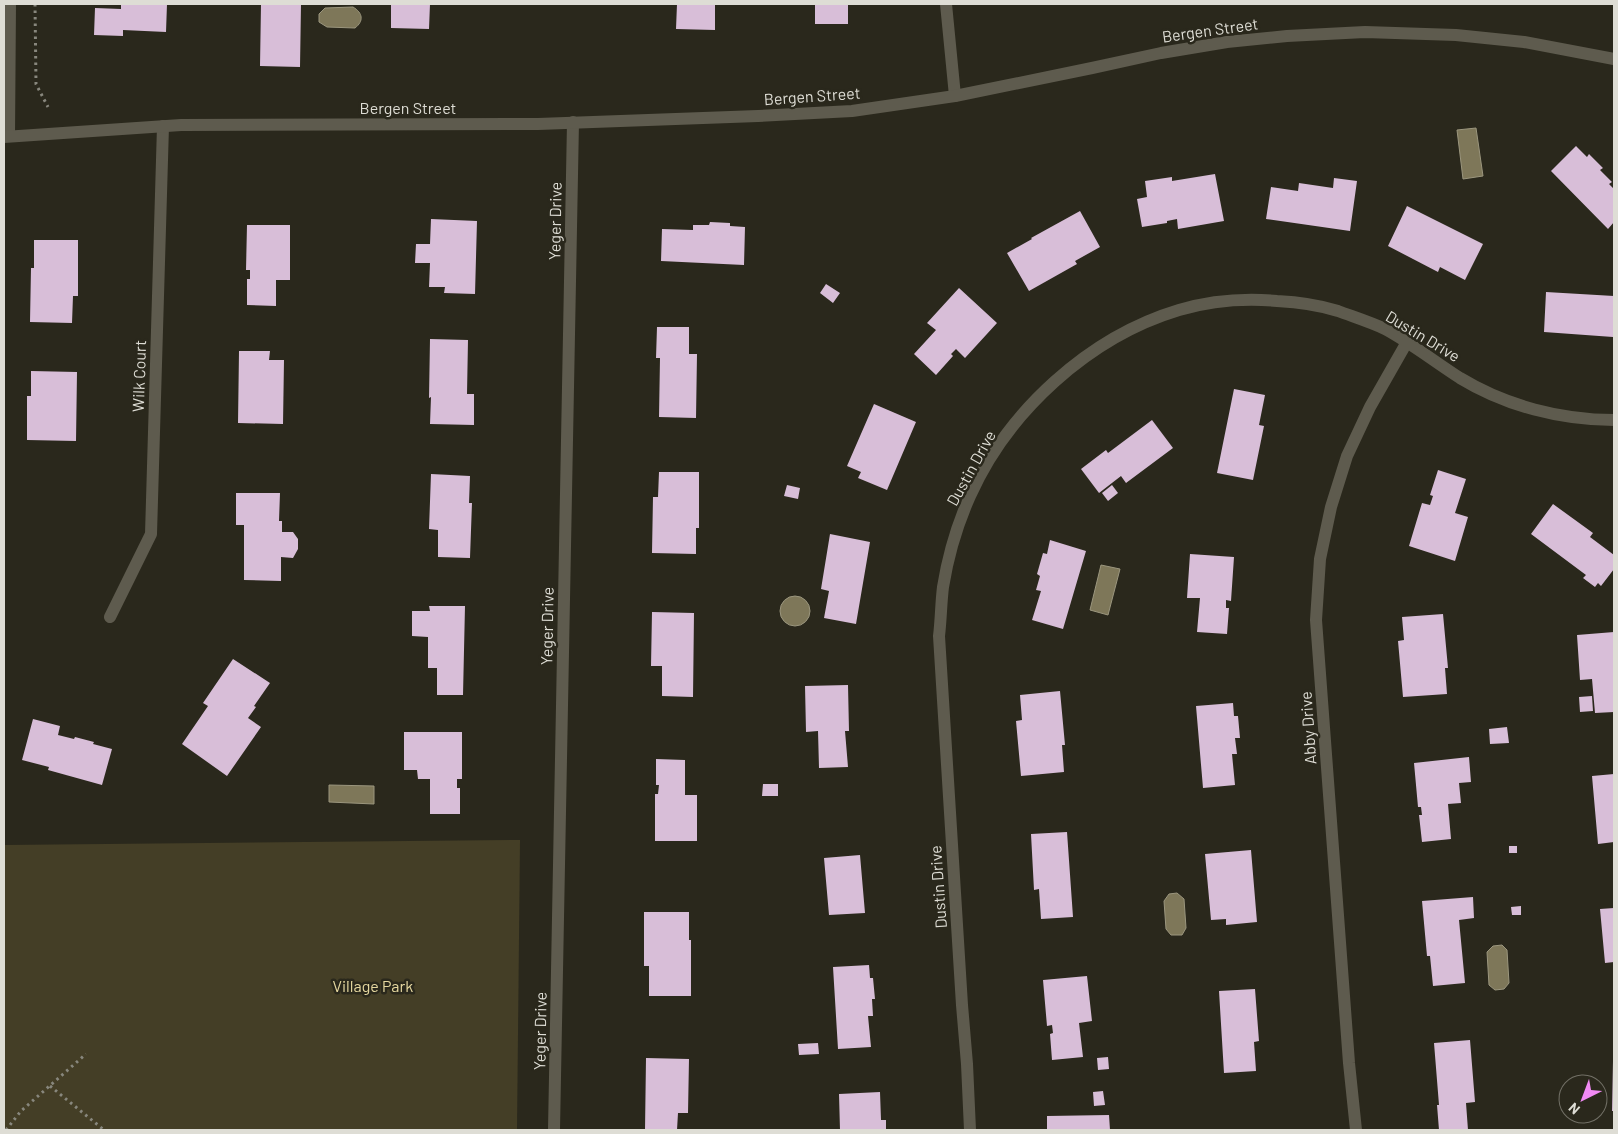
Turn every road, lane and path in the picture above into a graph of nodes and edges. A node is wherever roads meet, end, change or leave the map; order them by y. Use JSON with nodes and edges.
{"nodes":[{"id":1,"x":10,"y":4,"type":"edge"},
{"id":2,"x":35,"y":4,"type":"edge"},
{"id":3,"x":946,"y":4,"type":"edge"},
{"id":4,"x":1614,"y":59,"type":"edge"},
{"id":5,"x":955,"y":96,"type":"junction"},
{"id":6,"x":48,"y":108,"type":"dead end"},
{"id":7,"x":573,"y":122,"type":"junction"},
{"id":8,"x":163,"y":126,"type":"junction"},
{"id":9,"x":6,"y":136,"type":"edge"},
{"id":10,"x":1407,"y":342,"type":"junction"},
{"id":11,"x":1614,"y":420,"type":"edge"},
{"id":12,"x":110,"y":617,"type":"dead end"},
{"id":13,"x":86,"y":1054,"type":"dead end"},
{"id":14,"x":50,"y":1086,"type":"junction"},
{"id":15,"x":6,"y":1130,"type":"edge"},
{"id":16,"x":104,"y":1130,"type":"edge"},
{"id":17,"x":554,"y":1130,"type":"edge"},
{"id":18,"x":970,"y":1130,"type":"edge"},
{"id":19,"x":1356,"y":1130,"type":"edge"}],
"edges":[{"from":1,"to":9,"type":"street"},
{"from":2,"to":6,"type":"path"},
{"from":3,"to":5,"type":"street"},
{"from":4,"to":5,"type":"street","name":"Bergen Street"},
{"from":5,"to":7,"type":"street","name":"Bergen Street"},
{"from":7,"to":8,"type":"street","name":"Bergen Street"},
{"from":7,"to":17,"type":"street","name":"Yeger Drive"},
{"from":8,"to":9,"type":"street","name":"Bergen Street"},
{"from":8,"to":12,"type":"street","name":"Wilk Court"},
{"from":10,"to":11,"type":"street","name":"Dustin Drive"},
{"from":10,"to":18,"type":"street","name":"Dustin Drive"},
{"from":10,"to":19,"type":"street","name":"Abby Drive"},
{"from":13,"to":14,"type":"path"},
{"from":14,"to":15,"type":"path"},
{"from":14,"to":16,"type":"path"}]}
